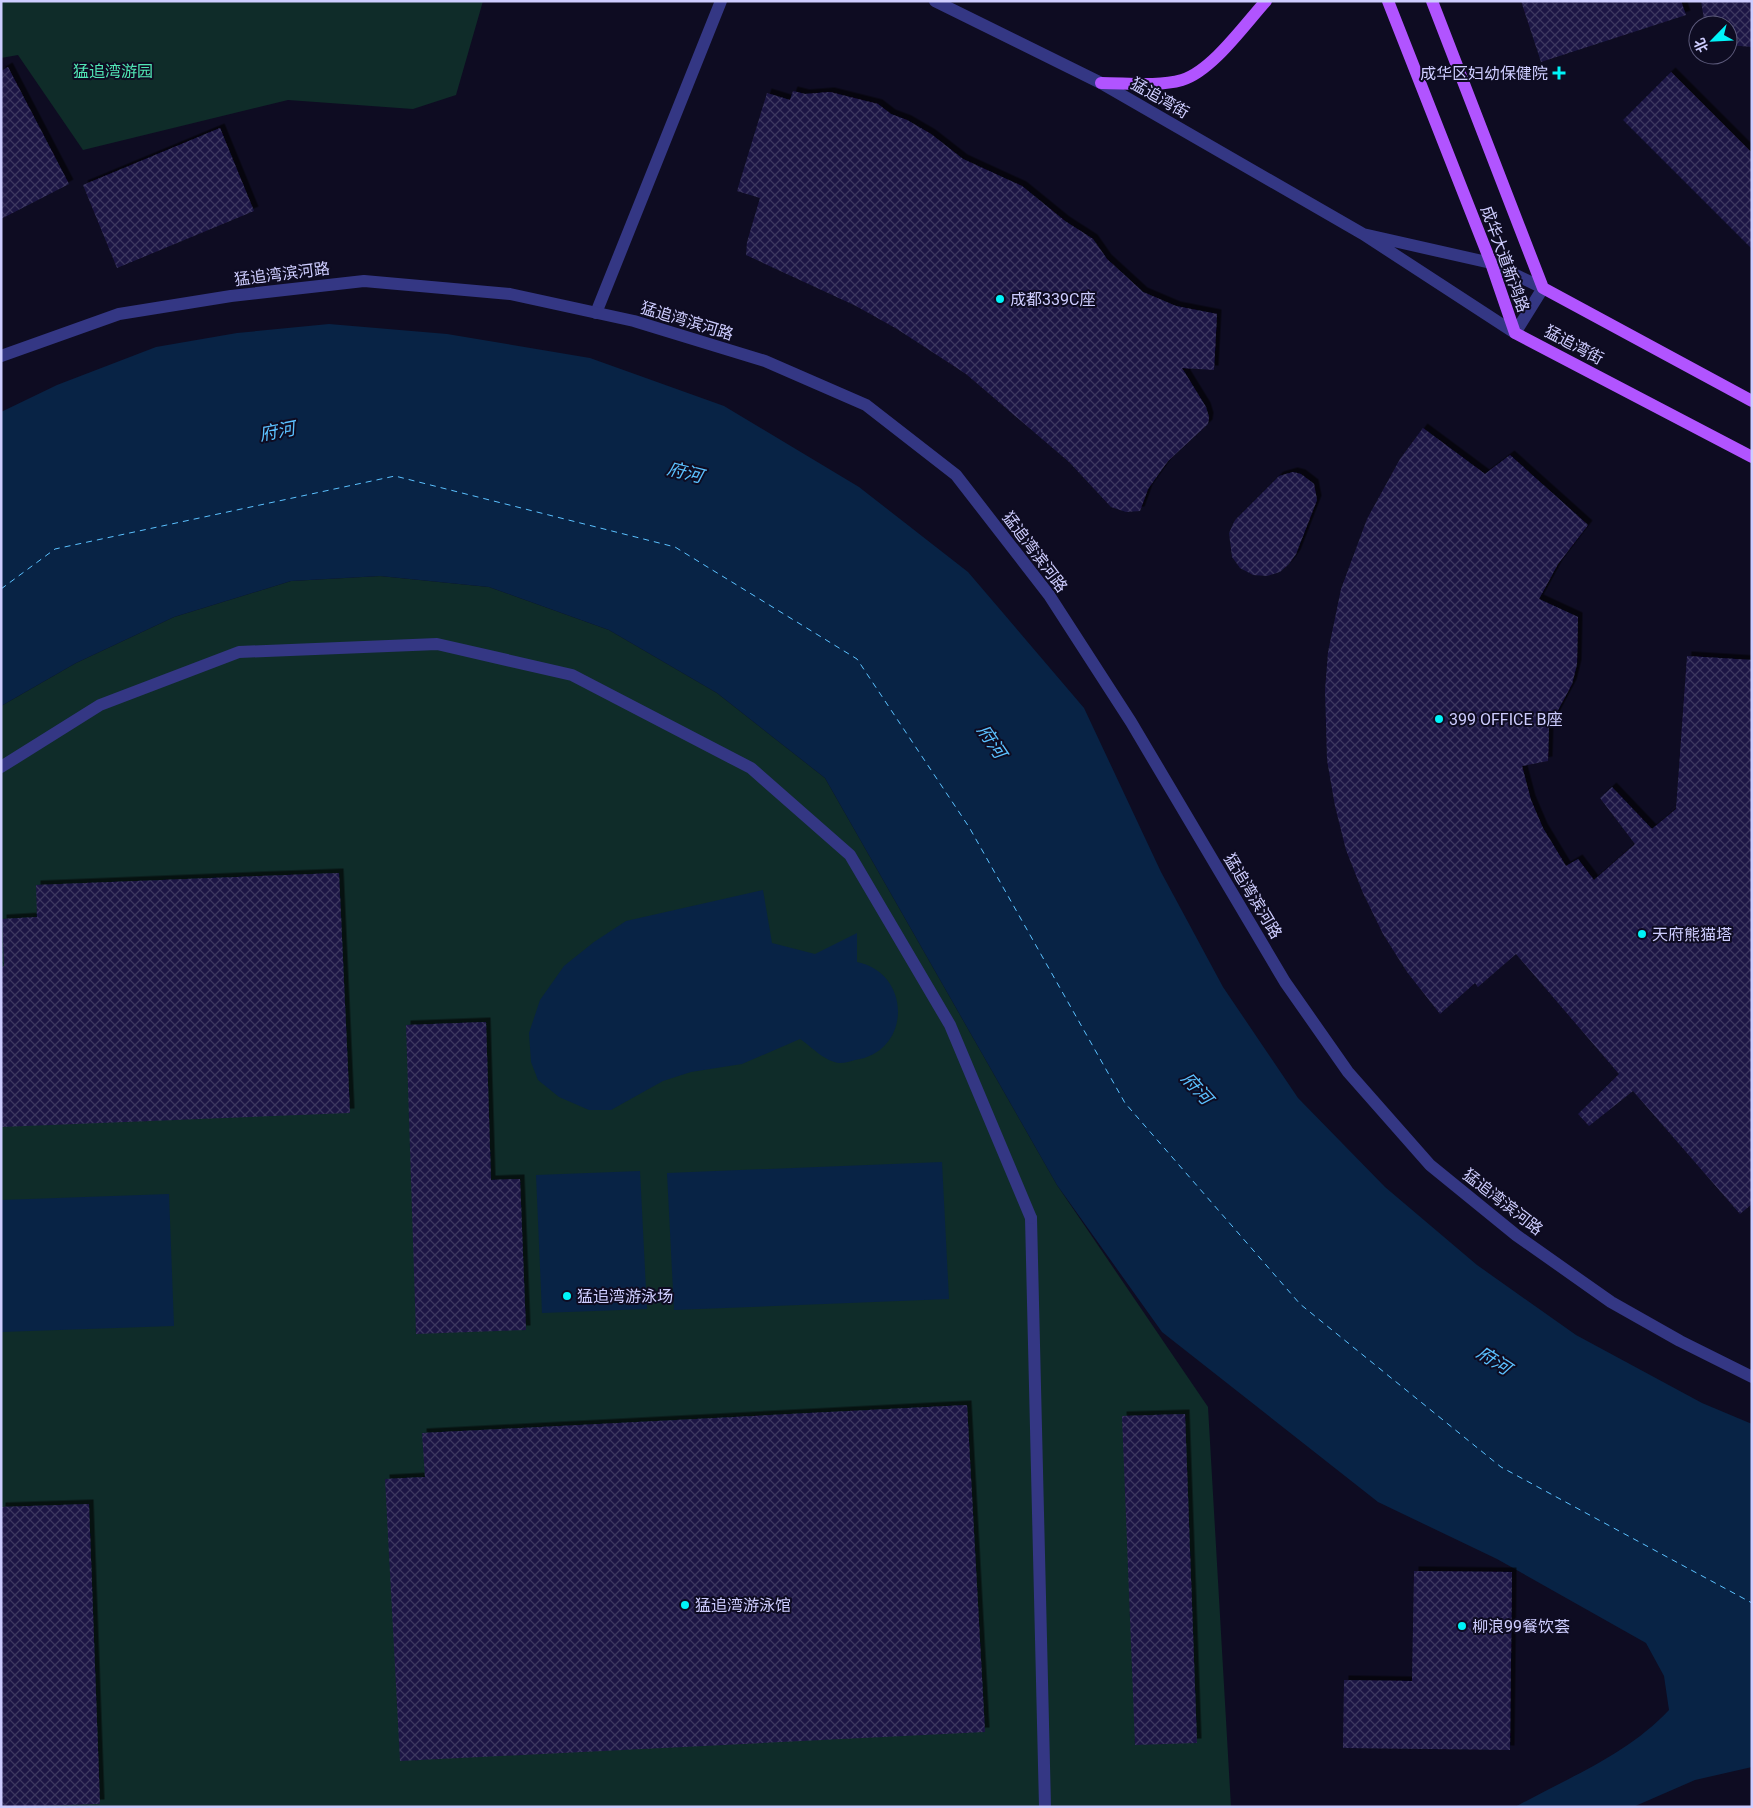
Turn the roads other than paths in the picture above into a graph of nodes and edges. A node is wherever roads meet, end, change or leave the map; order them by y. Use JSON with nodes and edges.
{"nodes":[{"id":1,"x":721,"y":1,"type":"edge"},
{"id":2,"x":935,"y":1,"type":"edge"},
{"id":3,"x":1266,"y":1,"type":"edge"},
{"id":4,"x":1388,"y":1,"type":"edge"},
{"id":5,"x":1432,"y":1,"type":"edge"},
{"id":6,"x":1101,"y":83,"type":"junction"},
{"id":7,"x":1362,"y":234,"type":"junction"},
{"id":8,"x":1491,"y":264,"type":"junction"},
{"id":9,"x":1543,"y":288,"type":"junction"},
{"id":10,"x":596,"y":313,"type":"junction"},
{"id":11,"x":1515,"y":333,"type":"junction"},
{"id":12,"x":1,"y":356,"type":"edge"},
{"id":13,"x":1752,"y":401,"type":"edge"},
{"id":14,"x":1752,"y":456,"type":"edge"},
{"id":15,"x":1,"y":767,"type":"edge"},
{"id":16,"x":1752,"y":1377,"type":"edge"},
{"id":17,"x":1045,"y":1807,"type":"edge"}],
"edges":[{"from":1,"to":10,"type":"street"},
{"from":2,"to":6,"type":"street","name":"猛追湾街"},
{"from":3,"to":6,"type":"main road"},
{"from":4,"to":8,"type":"main road","name":"成华大道新鸿路"},
{"from":5,"to":9,"type":"main road","name":"成华大道新鸿路"},
{"from":6,"to":7,"type":"street","name":"猛追湾街"},
{"from":7,"to":8,"type":"street","name":"猛追湾街"},
{"from":7,"to":11,"type":"street","name":"猛追湾街"},
{"from":8,"to":9,"type":"street","name":"猛追湾街"},
{"from":8,"to":11,"type":"main road","name":"成华大道新鸿路"},
{"from":9,"to":11,"type":"street","name":"成华大道新鸿路"},
{"from":9,"to":13,"type":"main road","name":"猛追湾街"},
{"from":10,"to":12,"type":"street","name":"猛追湾滨河路"},
{"from":10,"to":16,"type":"street","name":"猛追湾滨河路"},
{"from":11,"to":14,"type":"main road","name":"猛追湾街"},
{"from":15,"to":17,"type":"street"}]}
